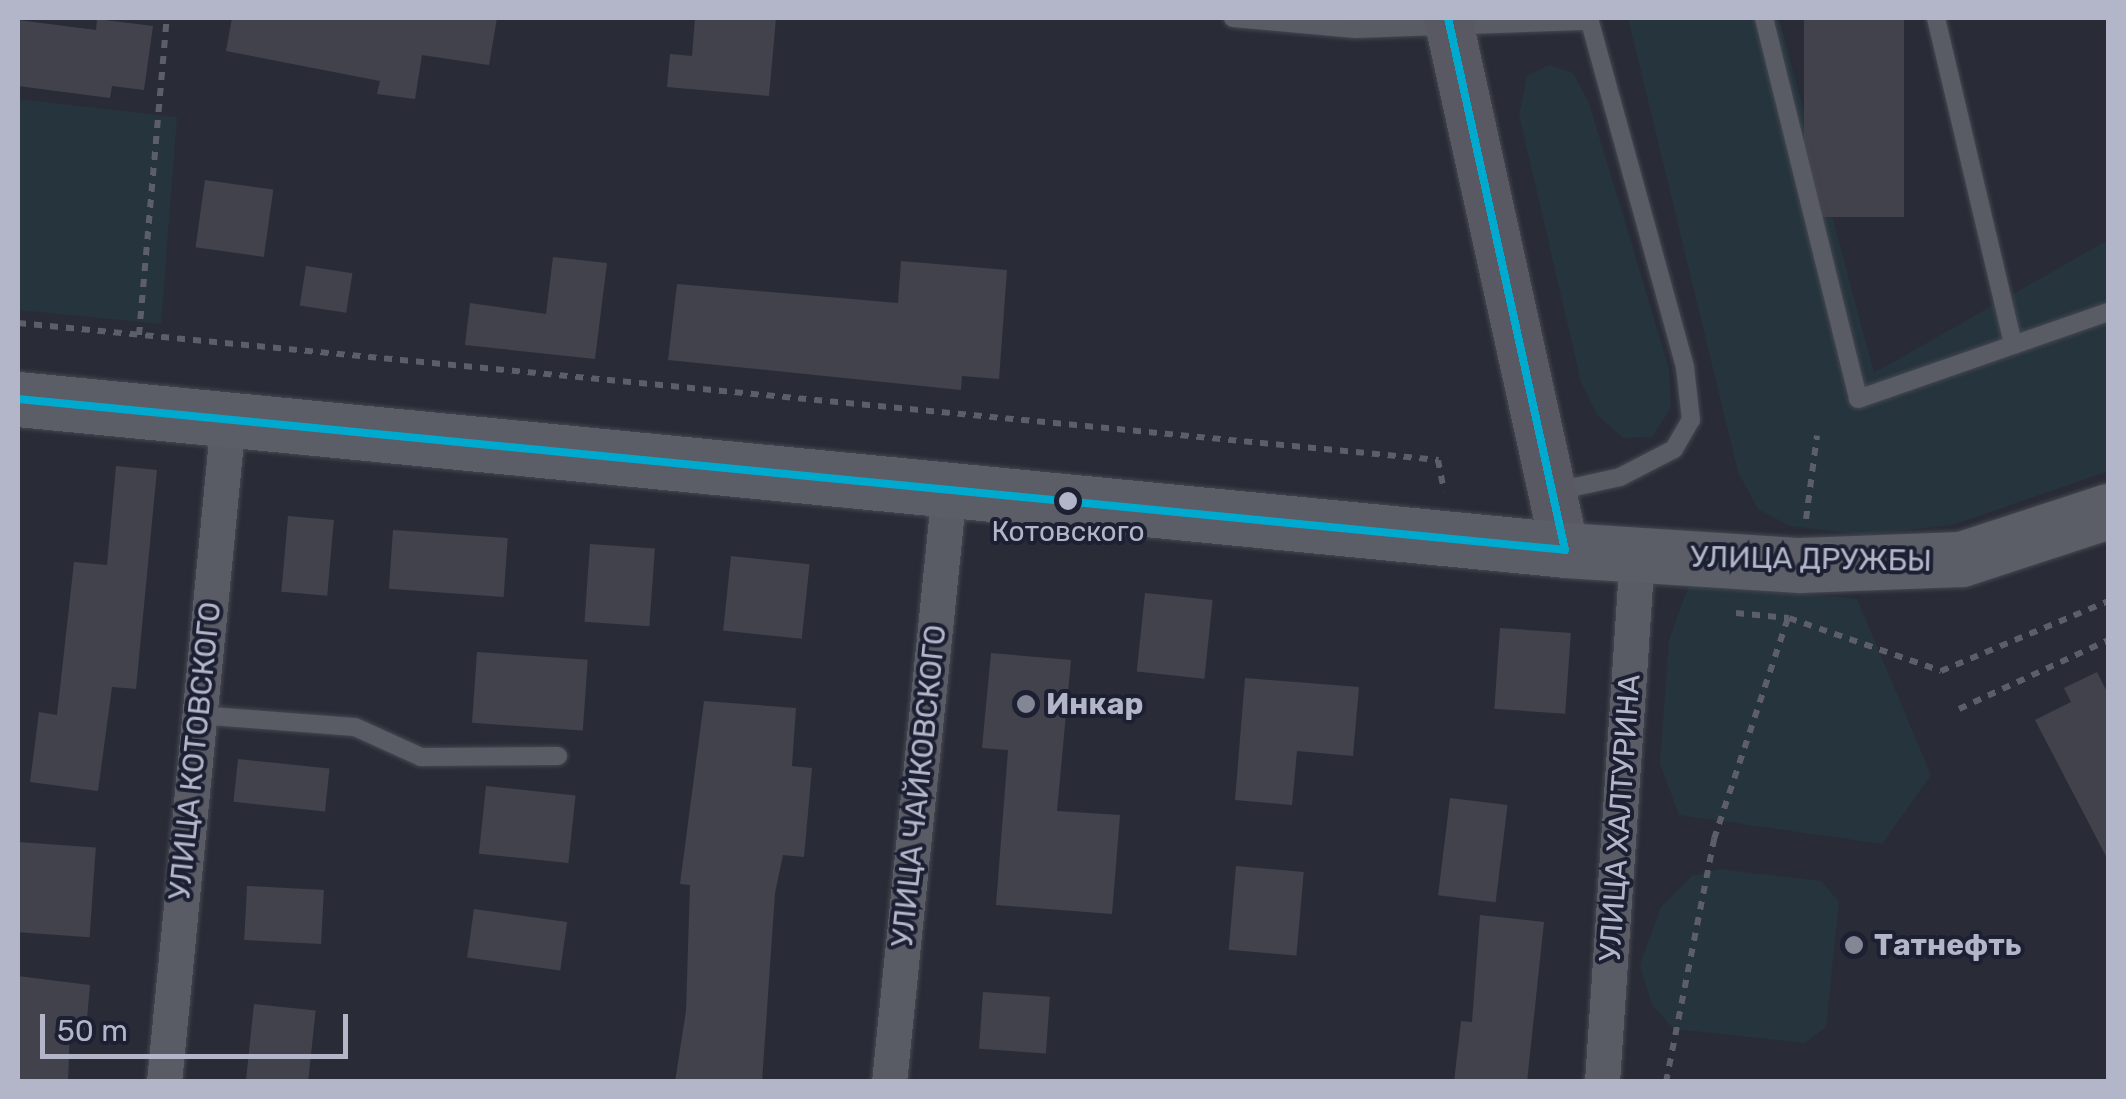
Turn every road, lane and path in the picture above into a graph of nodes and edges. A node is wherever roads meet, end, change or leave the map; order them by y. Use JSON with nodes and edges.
{"nodes":[{"id":1,"x":167,"y":18,"type":"edge"},
{"id":2,"x":1233,"y":18,"type":"edge"},
{"id":3,"x":1764,"y":18,"type":"edge"},
{"id":4,"x":1936,"y":18,"type":"edge"},
{"id":5,"x":1589,"y":19,"type":"edge"},
{"id":6,"x":1449,"y":21,"type":"edge"},
{"id":7,"x":2108,"y":312,"type":"edge"},
{"id":8,"x":18,"y":324,"type":"edge"},
{"id":9,"x":139,"y":335,"type":"junction"},
{"id":10,"x":2014,"y":345,"type":"junction"},
{"id":11,"x":18,"y":399,"type":"edge"},
{"id":12,"x":228,"y":420,"type":"junction"},
{"id":13,"x":1817,"y":436,"type":"dead end"},
{"id":14,"x":1438,"y":460,"type":"dead end"},
{"id":15,"x":949,"y":490,"type":"junction"},
{"id":16,"x":1552,"y":492,"type":"junction"},
{"id":17,"x":2108,"y":512,"type":"edge"},
{"id":18,"x":1565,"y":550,"type":"junction"},
{"id":19,"x":1638,"y":554,"type":"junction"},
{"id":20,"x":1800,"y":565,"type":"junction"},
{"id":21,"x":2108,"y":640,"type":"edge"},
{"id":22,"x":1959,"y":709,"type":"dead end"},
{"id":23,"x":198,"y":714,"type":"junction"},
{"id":24,"x":558,"y":756,"type":"dead end"},
{"id":25,"x":164,"y":1082,"type":"edge"},
{"id":26,"x":889,"y":1082,"type":"edge"},
{"id":27,"x":1602,"y":1082,"type":"edge"},
{"id":28,"x":1666,"y":1082,"type":"edge"}],
"edges":[{"from":1,"to":9,"type":"path"},
{"from":2,"to":6,"type":"lane"},
{"from":3,"to":10,"type":"lane"},
{"from":4,"to":10,"type":"lane"},
{"from":5,"to":6,"type":"lane"},
{"from":5,"to":16,"type":"lane"},
{"from":6,"to":16,"type":"main road"},
{"from":7,"to":10,"type":"lane"},
{"from":8,"to":9,"type":"path"},
{"from":9,"to":14,"type":"path"},
{"from":11,"to":12,"type":"main road","name":"УЛИЦА ДРУЖБЫ"},
{"from":12,"to":15,"type":"main road","name":"УЛИЦА ДРУЖБЫ"},
{"from":12,"to":23,"type":"street","name":"УЛИЦА КОТОВСКОГО"},
{"from":13,"to":20,"type":"path"},
{"from":15,"to":18,"type":"main road","name":"УЛИЦА ДРУЖБЫ"},
{"from":15,"to":26,"type":"street","name":"УЛИЦА ЧАЙКОВСКОГО"},
{"from":16,"to":18,"type":"main road"},
{"from":17,"to":20,"type":"main road","name":"УЛИЦА ДРУЖБЫ"},
{"from":18,"to":19,"type":"main road","name":"УЛИЦА ДРУЖБЫ"},
{"from":19,"to":20,"type":"main road","name":"УЛИЦА ДРУЖБЫ"},
{"from":19,"to":27,"type":"street","name":"УЛИЦА ХАЛТУРИНА"},
{"from":20,"to":28,"type":"path"},
{"from":21,"to":22,"type":"path"},
{"from":23,"to":24,"type":"lane"},
{"from":23,"to":25,"type":"street","name":"УЛИЦА КОТОВСКОГО"}]}
